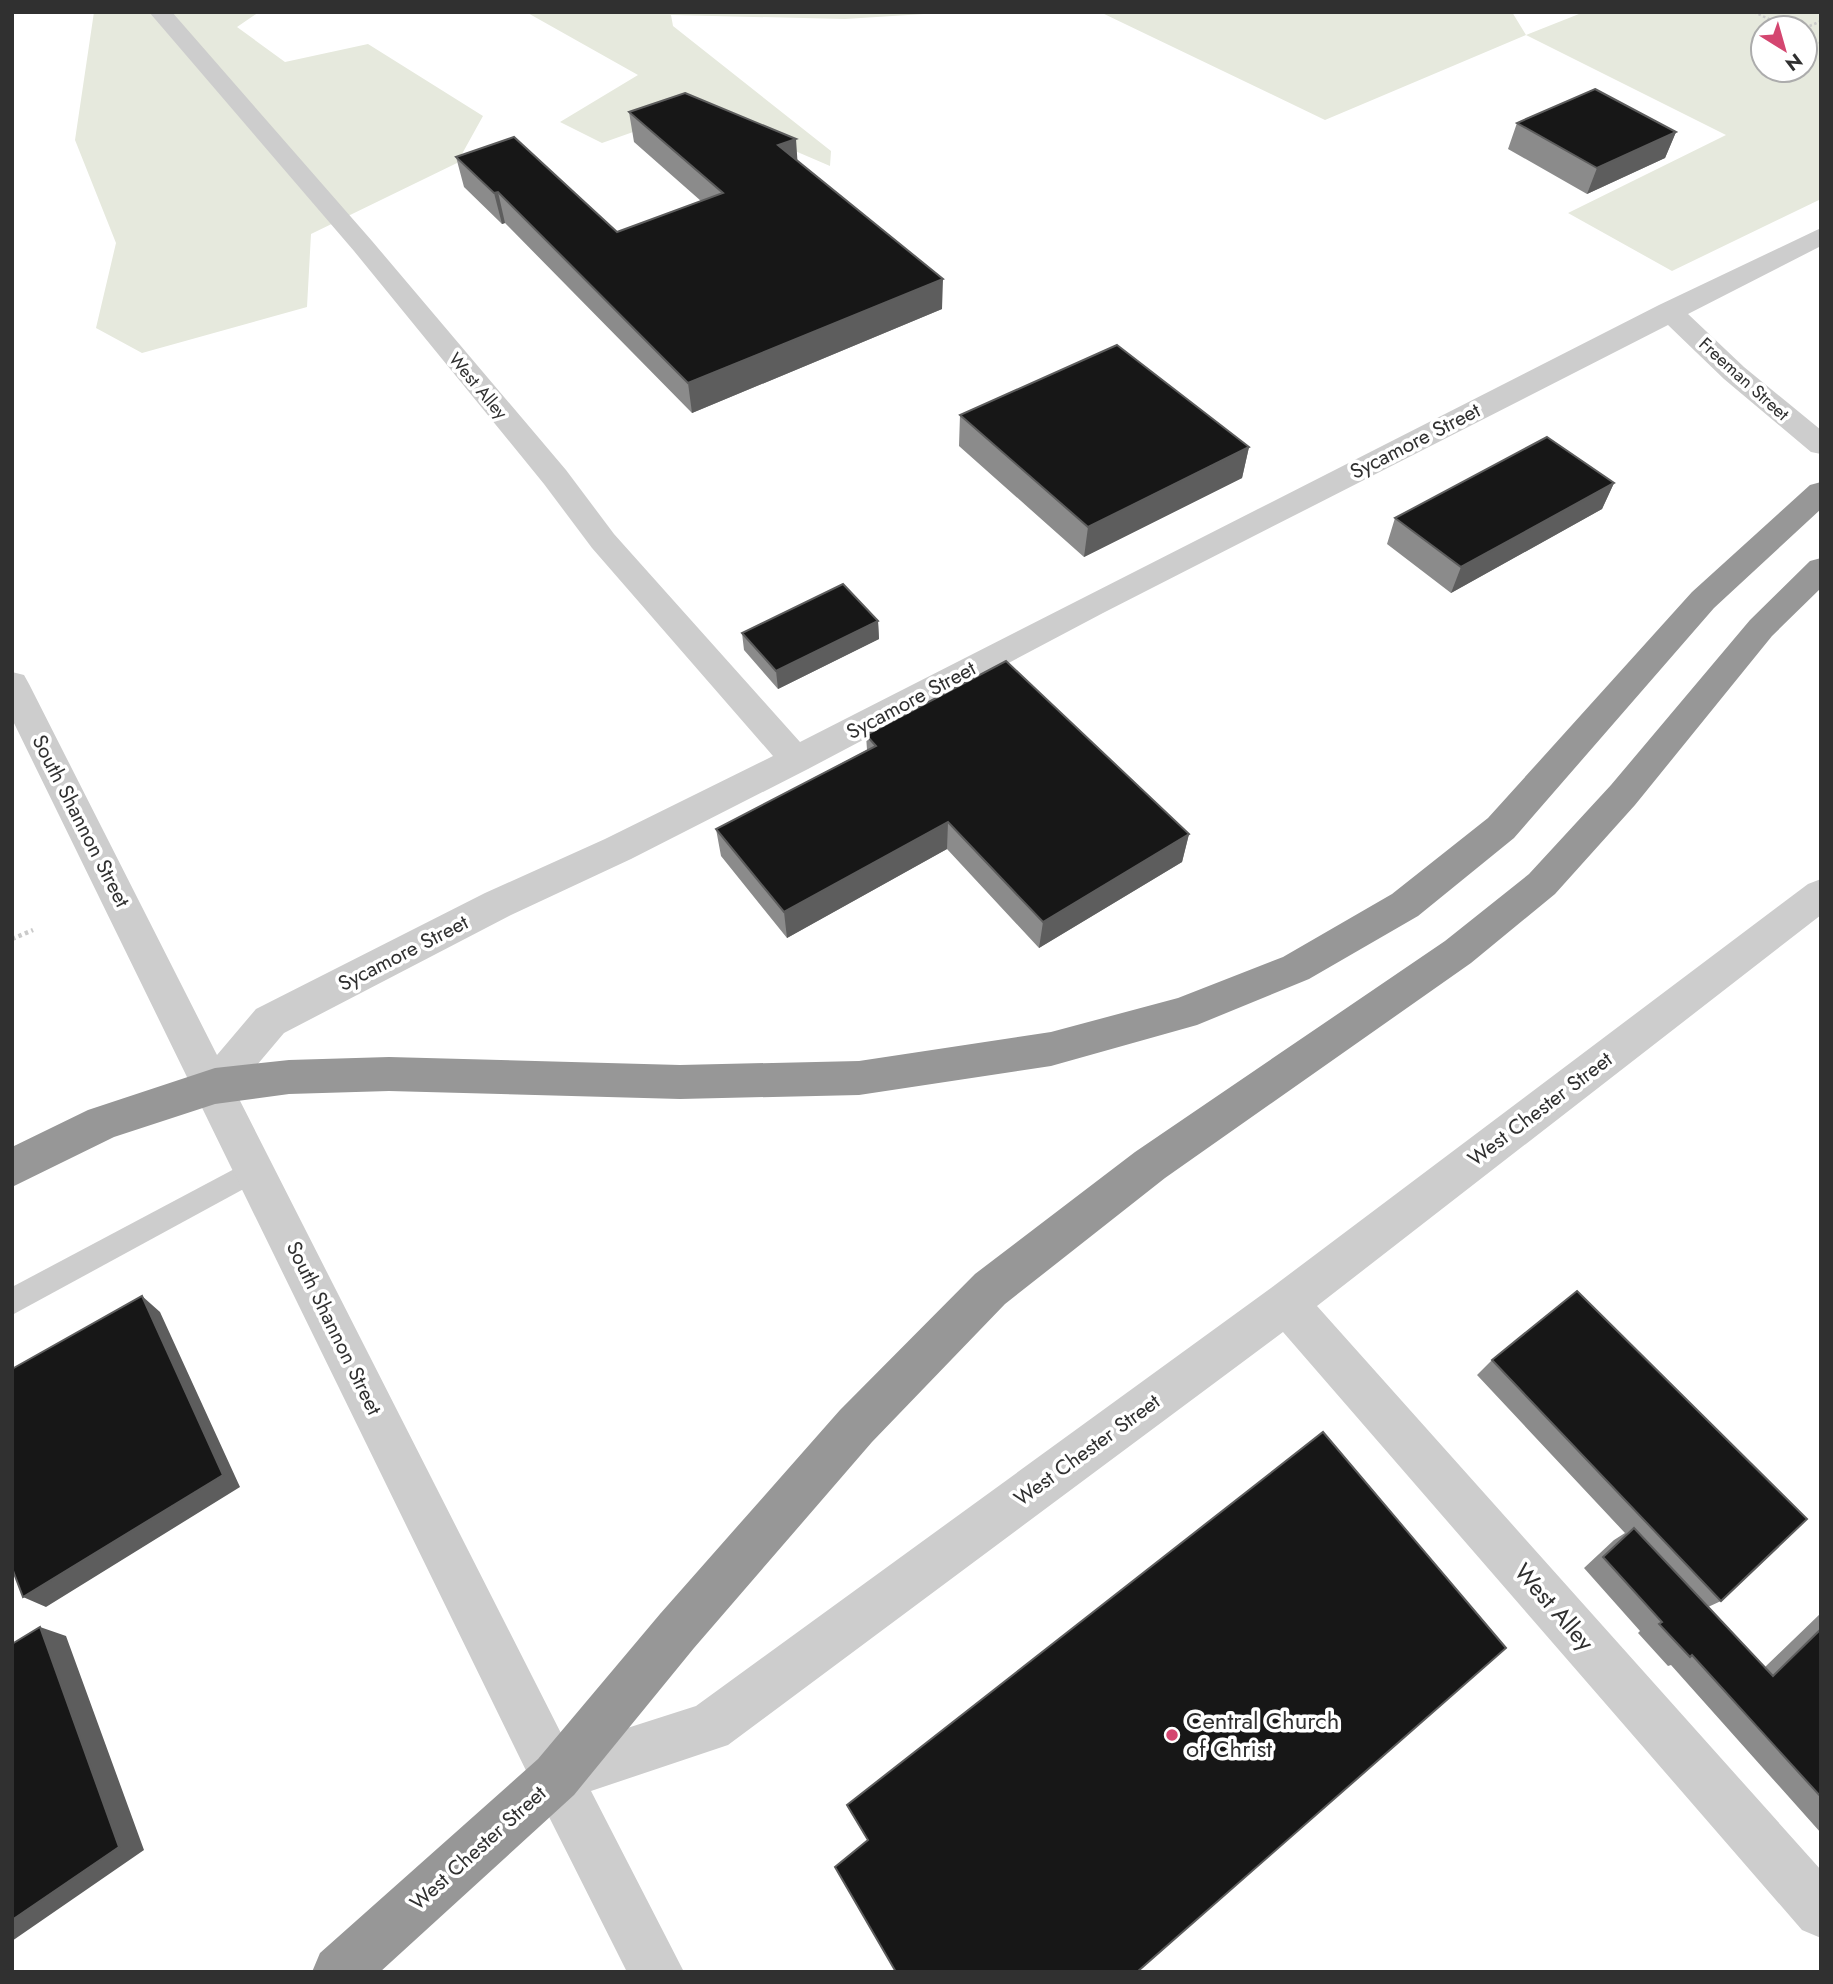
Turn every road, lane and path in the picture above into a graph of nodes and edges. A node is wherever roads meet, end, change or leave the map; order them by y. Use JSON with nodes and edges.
{"nodes":[{"id":1,"x":160,"y":12,"type":"edge"},
{"id":2,"x":1821,"y":236,"type":"edge"},
{"id":3,"x":1669,"y":311,"type":"junction"},
{"id":4,"x":1821,"y":445,"type":"edge"},
{"id":5,"x":1821,"y":492,"type":"edge"},
{"id":6,"x":1821,"y":569,"type":"edge"},
{"id":7,"x":12,"y":684,"type":"edge"},
{"id":8,"x":796,"y":760,"type":"junction"},
{"id":9,"x":1821,"y":894,"type":"edge"},
{"id":10,"x":33,"y":930,"type":"dead end"},
{"id":11,"x":12,"y":939,"type":"edge"},
{"id":12,"x":215,"y":1086,"type":"junction"},
{"id":13,"x":12,"y":1168,"type":"edge"},
{"id":14,"x":255,"y":1170,"type":"junction"},
{"id":15,"x":12,"y":1302,"type":"edge"},
{"id":16,"x":1286,"y":1303,"type":"junction"},
{"id":17,"x":556,"y":1777,"type":"junction"},
{"id":18,"x":1821,"y":1911,"type":"edge"},
{"id":19,"x":339,"y":1972,"type":"edge"},
{"id":20,"x":657,"y":1972,"type":"edge"}],
"edges":[{"from":1,"to":8,"type":"street","name":"West Alley"},
{"from":2,"to":3,"type":"street","name":"Sycamore Street"},
{"from":3,"to":4,"type":"street","name":"Freeman Street"},
{"from":3,"to":8,"type":"street","name":"Sycamore Street"},
{"from":5,"to":12,"type":"highway"},
{"from":6,"to":17,"type":"highway"},
{"from":7,"to":12,"type":"street","name":"South Shannon Street"},
{"from":8,"to":12,"type":"street","name":"Sycamore Street"},
{"from":9,"to":16,"type":"street","name":"West Chester Street"},
{"from":10,"to":11,"type":"path"},
{"from":12,"to":13,"type":"highway"},
{"from":12,"to":14,"type":"street","name":"South Shannon Street"},
{"from":14,"to":15,"type":"lane"},
{"from":14,"to":17,"type":"street","name":"South Shannon Street"},
{"from":16,"to":17,"type":"street","name":"West Chester Street"},
{"from":16,"to":18,"type":"street","name":"West Alley"},
{"from":17,"to":19,"type":"highway","name":"West Chester Street"},
{"from":17,"to":20,"type":"street","name":"South Shannon Street"}]}
